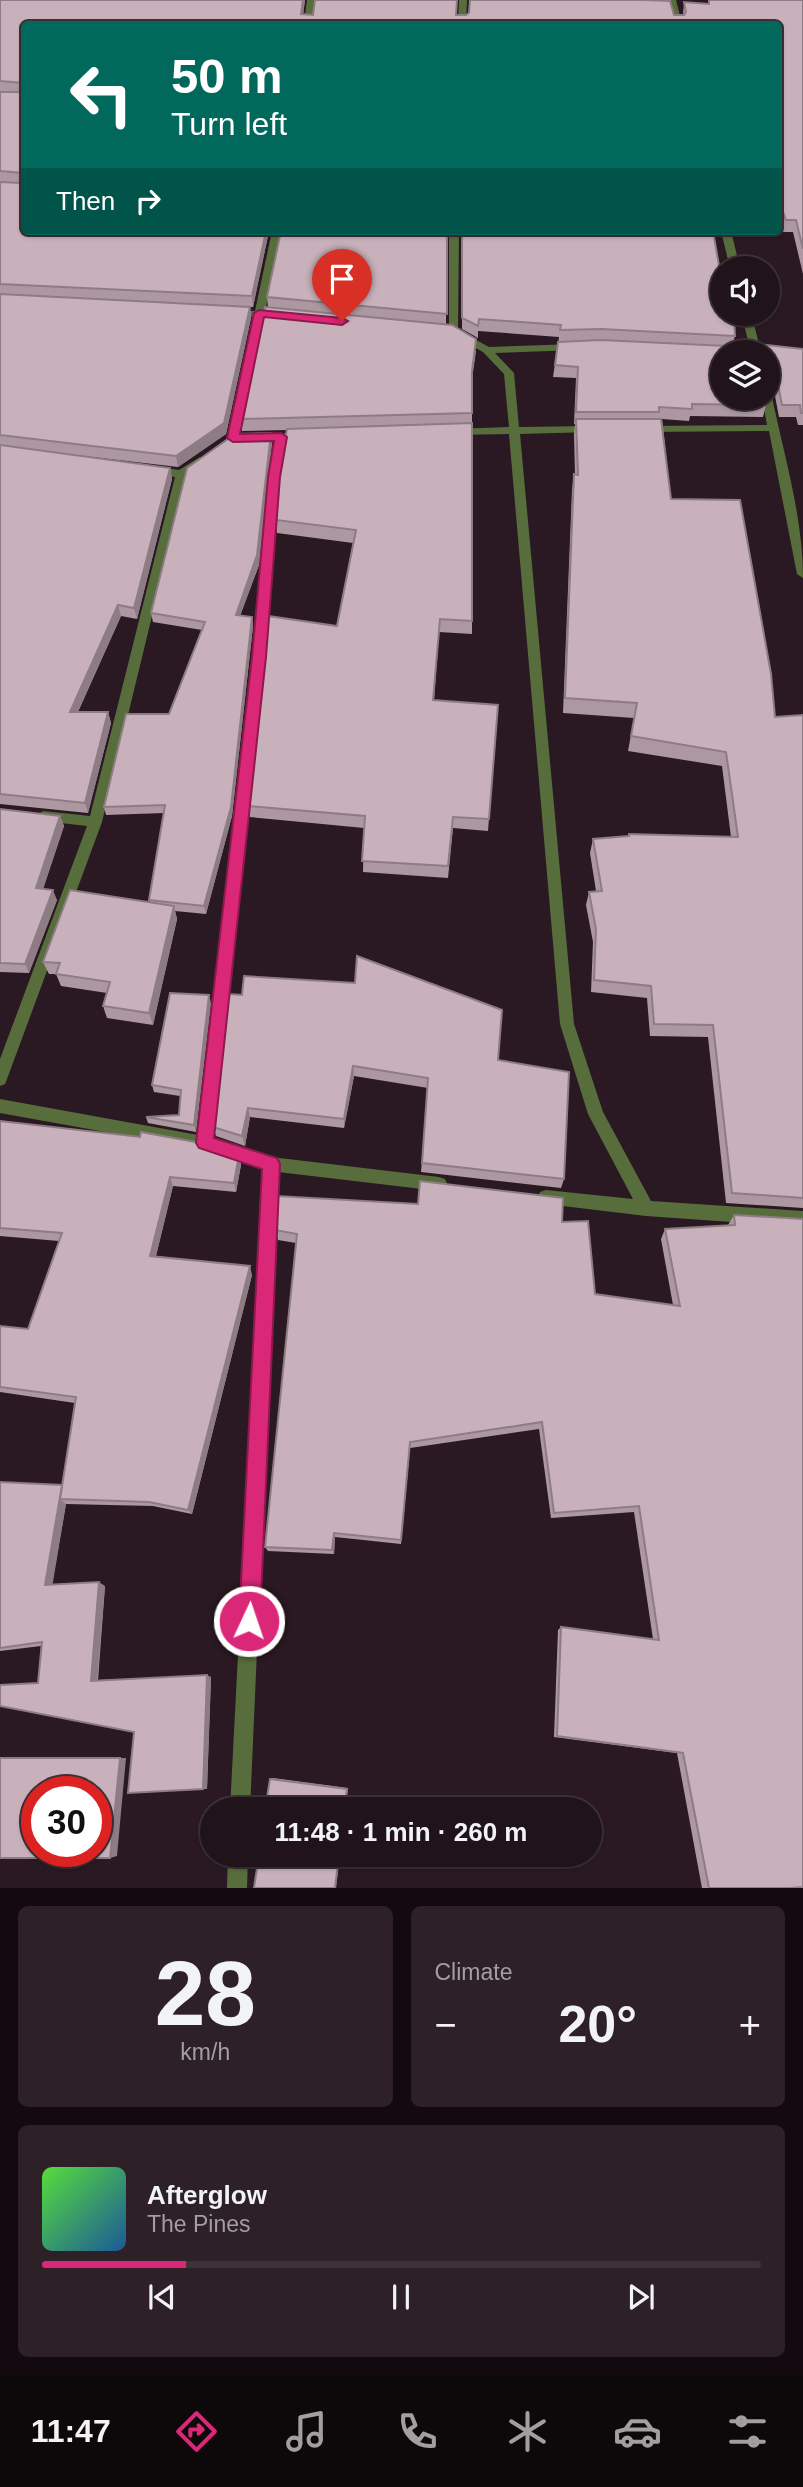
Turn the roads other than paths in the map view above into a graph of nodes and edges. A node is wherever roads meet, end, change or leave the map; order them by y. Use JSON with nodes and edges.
{"nodes":[{"id":1,"x":311,"y":0,"type":"edge"},
{"id":2,"x":463,"y":0,"type":"edge"},
{"id":3,"x":672,"y":0,"type":"edge"},
{"id":4,"x":308,"y":21,"type":"edge"},
{"id":5,"x":462,"y":21,"type":"edge"},
{"id":6,"x":677,"y":21,"type":"edge"},
{"id":7,"x":275,"y":235,"type":"edge"},
{"id":8,"x":454,"y":235,"type":"edge"},
{"id":9,"x":727,"y":235,"type":"edge"},
{"id":10,"x":732,"y":256,"type":"edge"},
{"id":11,"x":218,"y":311,"type":"edge"},
{"id":12,"x":259,"y":313,"type":"junction"},
{"id":13,"x":287,"y":316,"type":"edge"},
{"id":14,"x":440,"y":331,"type":"edge"},
{"id":15,"x":454,"y":332,"type":"junction"},
{"id":16,"x":585,"y":346,"type":"edge"},
{"id":17,"x":487,"y":350,"type":"junction"},
{"id":18,"x":770,"y":410,"type":"edge"},
{"id":19,"x":775,"y":428,"type":"junction"},
{"id":20,"x":609,"y":429,"type":"edge"},
{"id":21,"x":637,"y":429,"type":"edge"},
{"id":22,"x":513,"y":430,"type":"junction"},
{"id":23,"x":445,"y":432,"type":"edge"},
{"id":24,"x":322,"y":435,"type":"edge"},
{"id":25,"x":281,"y":437,"type":"junction"},
{"id":26,"x":233,"y":438,"type":"junction"},
{"id":27,"x":223,"y":445,"type":"edge"},
{"id":28,"x":212,"y":452,"type":"edge"},
{"id":29,"x":142,"y":469,"type":"edge"},
{"id":30,"x":181,"y":474,"type":"junction"},
{"id":31,"x":801,"y":559,"type":"edge"},
{"id":32,"x":803,"y":574,"type":"edge"},
{"id":33,"x":27,"y":814,"type":"edge"},
{"id":34,"x":95,"y":822,"type":"junction"},
{"id":35,"x":0,"y":1079,"type":"edge"},
{"id":36,"x":0,"y":1106,"type":"edge"},
{"id":37,"x":205,"y":1143,"type":"junction"},
{"id":38,"x":271,"y":1164,"type":"junction"},
{"id":39,"x":452,"y":1185,"type":"edge"},
{"id":40,"x":535,"y":1195,"type":"edge"},
{"id":41,"x":646,"y":1208,"type":"junction"},
{"id":42,"x":803,"y":1219,"type":"edge"},
{"id":43,"x":241,"y":1797,"type":"edge"},
{"id":44,"x":238,"y":1867,"type":"edge"},
{"id":45,"x":237,"y":1888,"type":"edge"}],
"edges":[{"from":1,"to":4,"type":"street"},
{"from":2,"to":5,"type":"street"},
{"from":3,"to":6,"type":"street"},
{"from":7,"to":12,"type":"street"},
{"from":8,"to":15,"type":"street"},
{"from":9,"to":10,"type":"street"},
{"from":11,"to":12,"type":"street"},
{"from":12,"to":13,"type":"street"},
{"from":12,"to":26,"type":"street"},
{"from":14,"to":15,"type":"street"},
{"from":15,"to":17,"type":"street"},
{"from":16,"to":17,"type":"street"},
{"from":17,"to":22,"type":"street"},
{"from":18,"to":19,"type":"street"},
{"from":19,"to":21,"type":"street"},
{"from":19,"to":31,"type":"street"},
{"from":20,"to":22,"type":"street"},
{"from":22,"to":23,"type":"street"},
{"from":22,"to":41,"type":"street"},
{"from":24,"to":25,"type":"street"},
{"from":25,"to":26,"type":"street"},
{"from":25,"to":37,"type":"street"},
{"from":26,"to":27,"type":"street"},
{"from":28,"to":30,"type":"street"},
{"from":29,"to":30,"type":"street"},
{"from":30,"to":34,"type":"street"},
{"from":31,"to":32,"type":"street"},
{"from":33,"to":34,"type":"street"},
{"from":34,"to":35,"type":"street"},
{"from":36,"to":37,"type":"street"},
{"from":37,"to":38,"type":"street"},
{"from":38,"to":39,"type":"street"},
{"from":38,"to":43,"type":"street"},
{"from":40,"to":41,"type":"street"},
{"from":41,"to":42,"type":"street"},
{"from":44,"to":45,"type":"street"}]}
